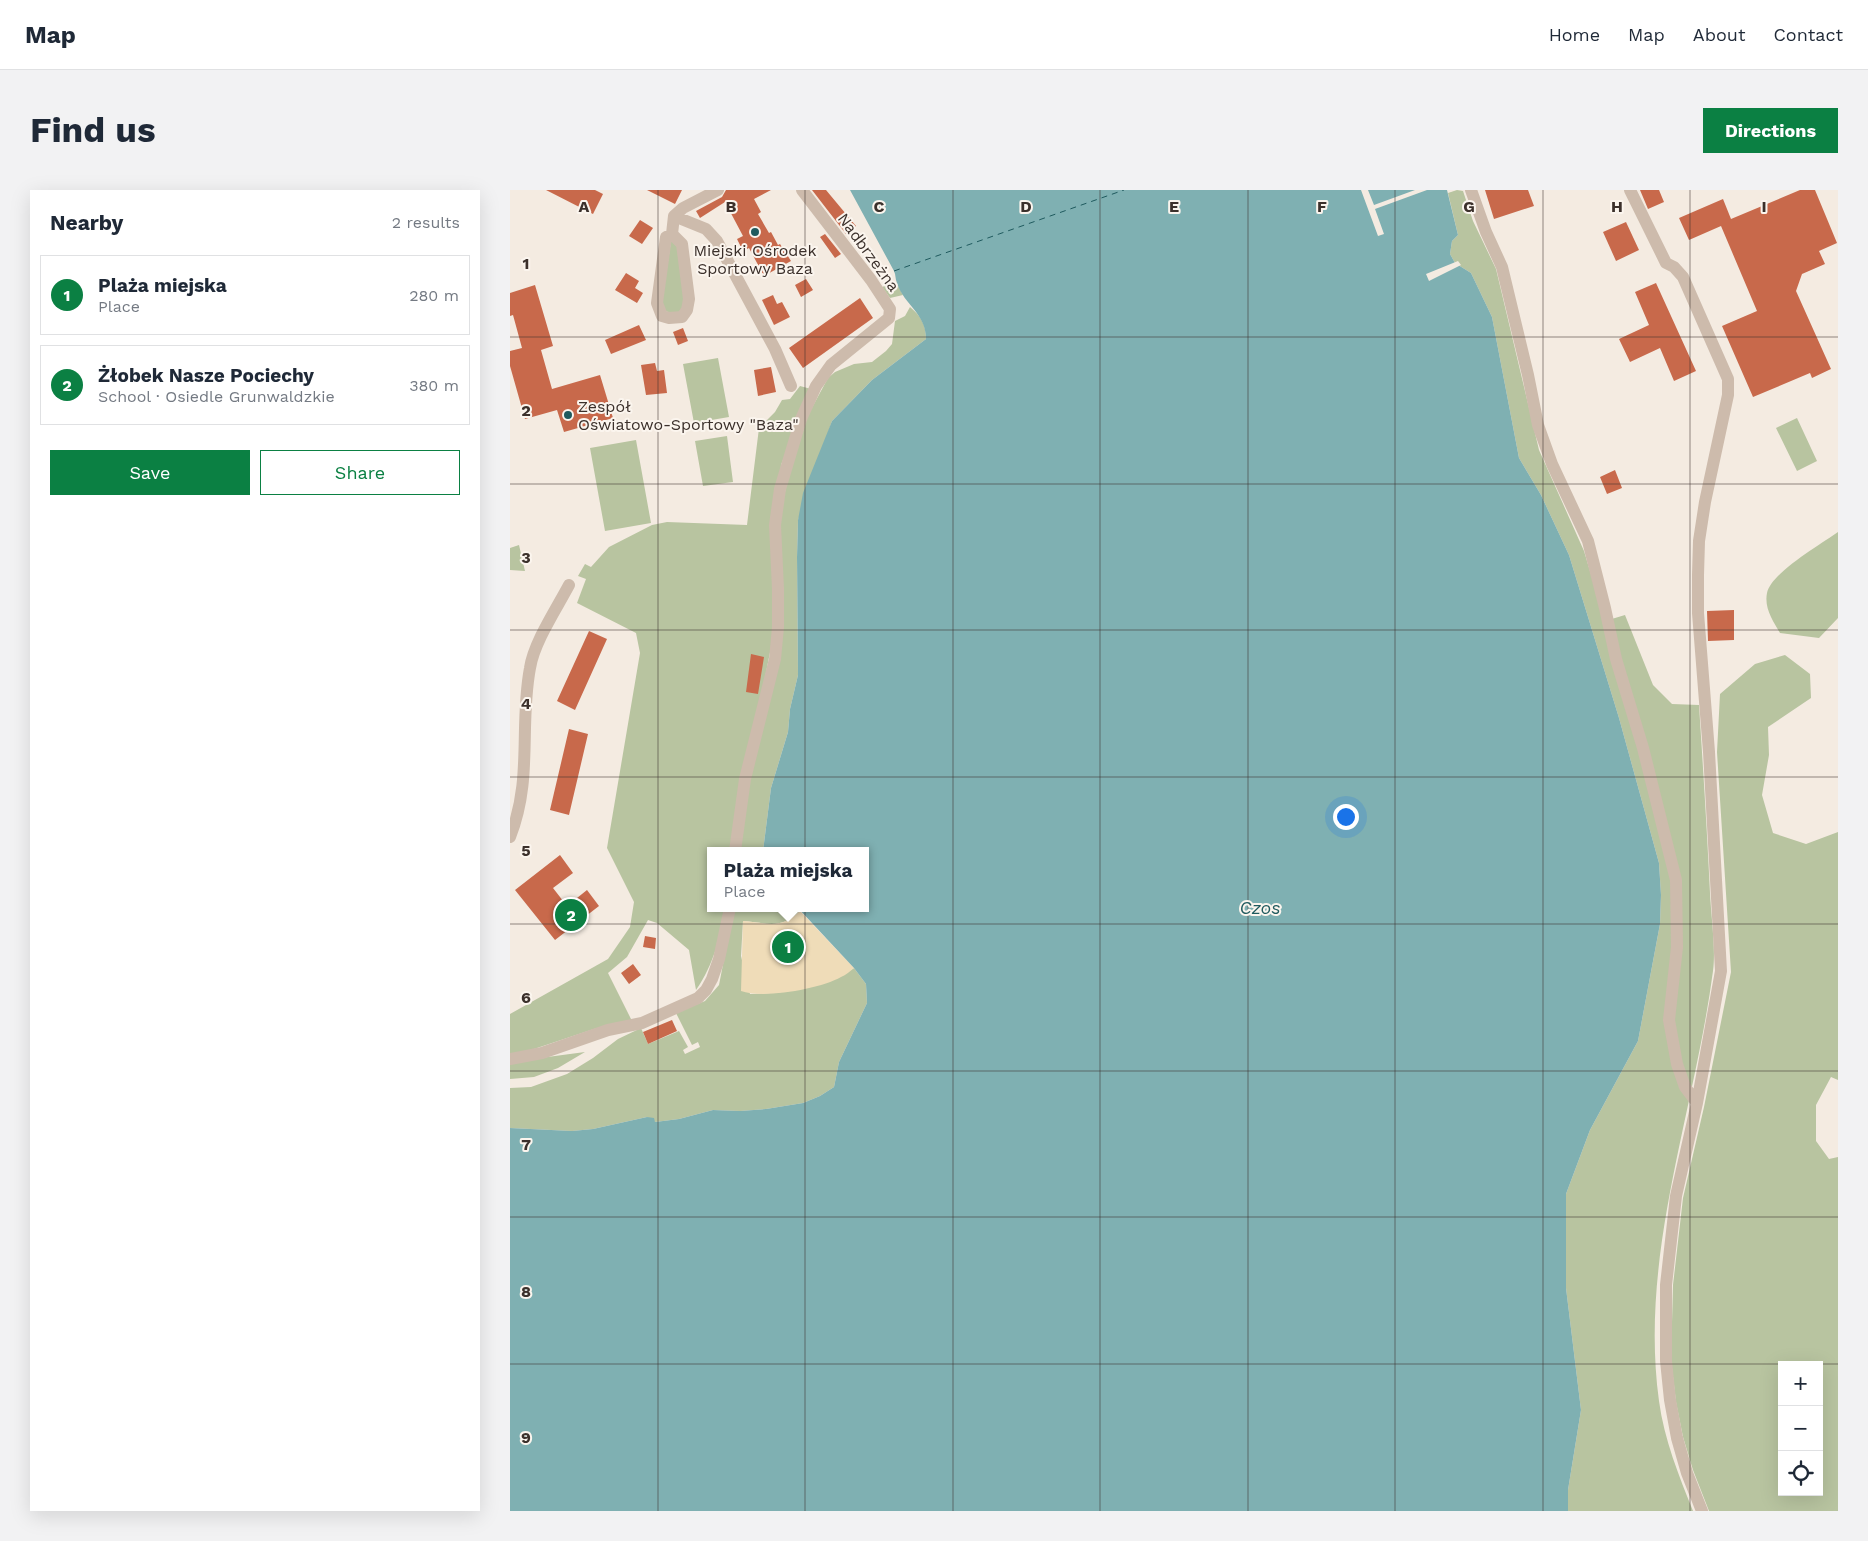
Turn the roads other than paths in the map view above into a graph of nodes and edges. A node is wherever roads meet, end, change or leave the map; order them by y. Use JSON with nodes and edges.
{"nodes":[{"id":1,"x":718,"y":190,"type":"edge"},
{"id":2,"x":802,"y":190,"type":"edge"},
{"id":3,"x":1471,"y":190,"type":"edge"},
{"id":4,"x":1630,"y":190,"type":"edge"},
{"id":5,"x":674,"y":216,"type":"junction"},
{"id":6,"x":672,"y":234,"type":"junction"},
{"id":7,"x":791,"y":386,"type":"dead end"},
{"id":8,"x":568,"y":585,"type":"dead end"},
{"id":9,"x":510,"y":837,"type":"edge"},
{"id":10,"x":736,"y":847,"type":"edge"},
{"id":11,"x":729,"y":912,"type":"edge"},
{"id":12,"x":510,"y":1059,"type":"edge"},
{"id":13,"x":1697,"y":1103,"type":"junction"},
{"id":14,"x":1702,"y":1511,"type":"edge"}],
"edges":[{"from":1,"to":5,"type":"street"},
{"from":2,"to":10,"type":"street","name":"Nadbrzeżna"},
{"from":3,"to":13,"type":"street"},
{"from":4,"to":13,"type":"street"},
{"from":5,"to":6,"type":"street"},
{"from":5,"to":7,"type":"street"},
{"from":6,"to":6,"type":"street"},
{"from":8,"to":9,"type":"street"},
{"from":11,"to":12,"type":"street"},
{"from":13,"to":14,"type":"street"}]}
